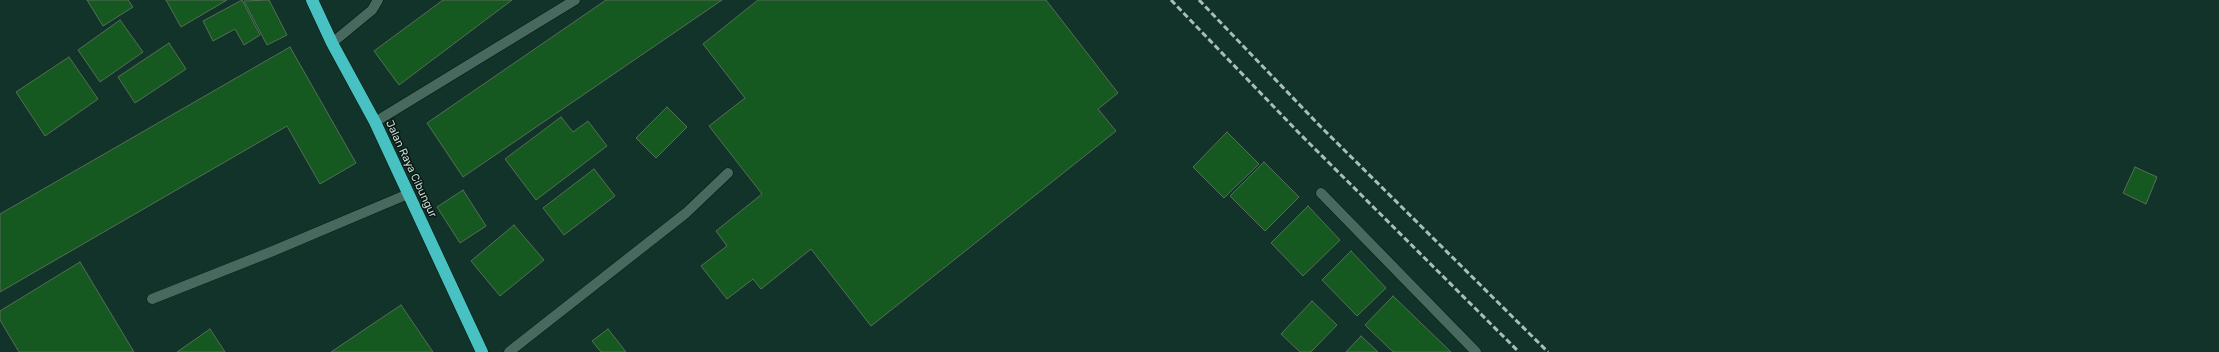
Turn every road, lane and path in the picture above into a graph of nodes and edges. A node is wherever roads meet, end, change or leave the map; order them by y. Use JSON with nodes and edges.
{"nodes":[{"id":1,"x":312,"y":0,"type":"edge"},
{"id":2,"x":378,"y":0,"type":"edge"},
{"id":3,"x":575,"y":0,"type":"edge"},
{"id":4,"x":332,"y":43,"type":"junction"},
{"id":5,"x":375,"y":122,"type":"junction"},
{"id":6,"x":728,"y":173,"type":"dead end"},
{"id":7,"x":408,"y":194,"type":"junction"},
{"id":8,"x":1320,"y":194,"type":"dead end"},
{"id":9,"x":152,"y":298,"type":"dead end"},
{"id":10,"x":482,"y":352,"type":"edge"},
{"id":11,"x":509,"y":352,"type":"edge"},
{"id":12,"x":1476,"y":352,"type":"edge"}],
"edges":[{"from":1,"to":4,"type":"highway","name":"Jalan Raya Cibungur"},
{"from":2,"to":4,"type":"street"},
{"from":3,"to":5,"type":"street"},
{"from":4,"to":5,"type":"highway","name":"Jalan Raya Cibungur"},
{"from":5,"to":7,"type":"highway","name":"Jalan Raya Cibungur"},
{"from":6,"to":11,"type":"street"},
{"from":7,"to":9,"type":"street"},
{"from":7,"to":10,"type":"highway","name":"Jalan Raya Cibungur"},
{"from":8,"to":12,"type":"street"}]}
